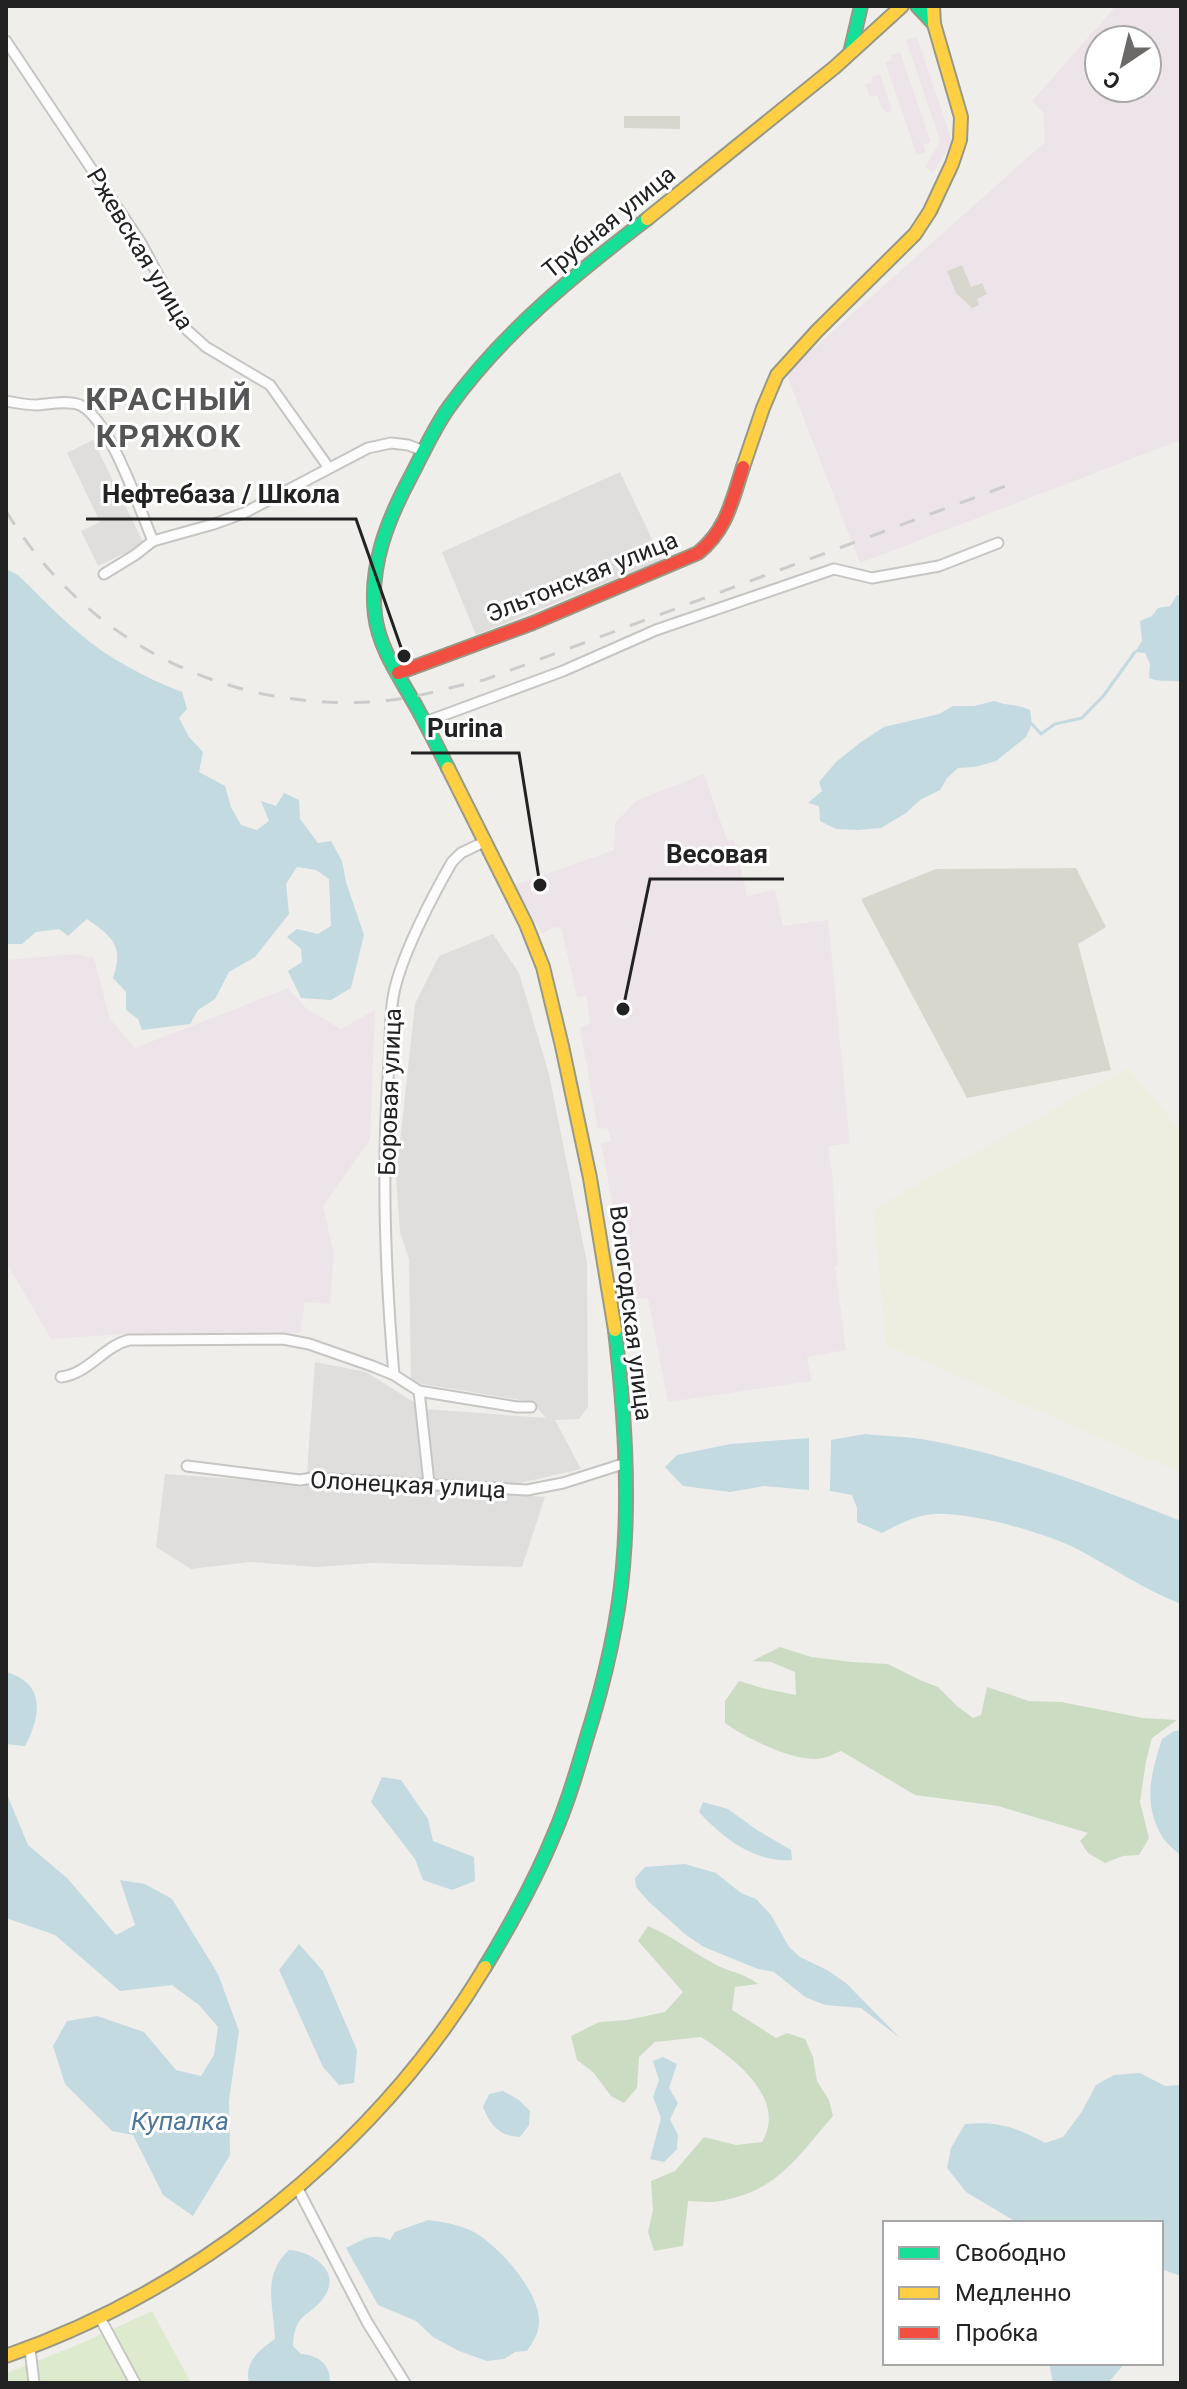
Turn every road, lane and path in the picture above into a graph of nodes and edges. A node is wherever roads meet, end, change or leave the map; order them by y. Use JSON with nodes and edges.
{"nodes":[{"id":1,"x":861,"y":6,"type":"edge"},
{"id":2,"x":902,"y":6,"type":"edge"},
{"id":3,"x":917,"y":6,"type":"edge"},
{"id":4,"x":933,"y":6,"type":"edge"},
{"id":5,"x":934,"y":24,"type":"junction"},
{"id":6,"x":6,"y":41,"type":"edge"},
{"id":7,"x":850,"y":53,"type":"junction"},
{"id":8,"x":6,"y":401,"type":"edge"},
{"id":9,"x":424,"y":451,"type":"junction"},
{"id":10,"x":329,"y":468,"type":"junction"},
{"id":11,"x":153,"y":541,"type":"junction"},
{"id":12,"x":998,"y":543,"type":"dead end"},
{"id":13,"x":104,"y":574,"type":"dead end"},
{"id":14,"x":398,"y":673,"type":"junction"},
{"id":15,"x":425,"y":722,"type":"junction"},
{"id":16,"x":486,"y":841,"type":"junction"},
{"id":17,"x":394,"y":1375,"type":"junction"},
{"id":18,"x":61,"y":1377,"type":"dead end"},
{"id":19,"x":419,"y":1391,"type":"junction"},
{"id":20,"x":531,"y":1407,"type":"dead end"},
{"id":21,"x":626,"y":1463,"type":"junction"},
{"id":22,"x":187,"y":1466,"type":"dead end"},
{"id":23,"x":429,"y":1483,"type":"junction"},
{"id":24,"x":297,"y":2187,"type":"junction"},
{"id":25,"x":100,"y":2318,"type":"junction"},
{"id":26,"x":30,"y":2349,"type":"junction"},
{"id":27,"x":6,"y":2356,"type":"edge"},
{"id":28,"x":34,"y":2383,"type":"edge"},
{"id":29,"x":135,"y":2383,"type":"edge"},
{"id":30,"x":405,"y":2383,"type":"edge"}],
"edges":[{"from":1,"to":7,"type":"main road"},
{"from":2,"to":7,"type":"main road","name":"Трубная улица"},
{"from":3,"to":5,"type":"main road"},
{"from":4,"to":5,"type":"main road"},
{"from":5,"to":14,"type":"main road","name":"Эльтонская улица"},
{"from":6,"to":10,"type":"street","name":"Ржевская улица"},
{"from":7,"to":9,"type":"main road","name":"Трубная улица"},
{"from":8,"to":11,"type":"street"},
{"from":9,"to":10,"type":"street"},
{"from":9,"to":14,"type":"main road","name":"Трубная улица"},
{"from":10,"to":11,"type":"street"},
{"from":11,"to":13,"type":"street"},
{"from":12,"to":15,"type":"street"},
{"from":14,"to":15,"type":"main road","name":"Вологодская улица"},
{"from":15,"to":16,"type":"main road","name":"Вологодская улица"},
{"from":16,"to":17,"type":"street","name":"Боровая улица"},
{"from":16,"to":21,"type":"main road","name":"Вологодская улица"},
{"from":17,"to":18,"type":"street"},
{"from":17,"to":19,"type":"street"},
{"from":19,"to":20,"type":"street"},
{"from":19,"to":23,"type":"street"},
{"from":21,"to":23,"type":"street","name":"Олонецкая улица"},
{"from":21,"to":24,"type":"main road","name":"Вологодская улица"},
{"from":22,"to":23,"type":"street","name":"Олонецкая улица"},
{"from":24,"to":25,"type":"main road","name":"Вологодская улица"},
{"from":24,"to":30,"type":"street"},
{"from":25,"to":26,"type":"main road","name":"Вологодская улица"},
{"from":25,"to":29,"type":"street"},
{"from":26,"to":27,"type":"main road","name":"Вологодская улица"},
{"from":26,"to":28,"type":"street"}]}
